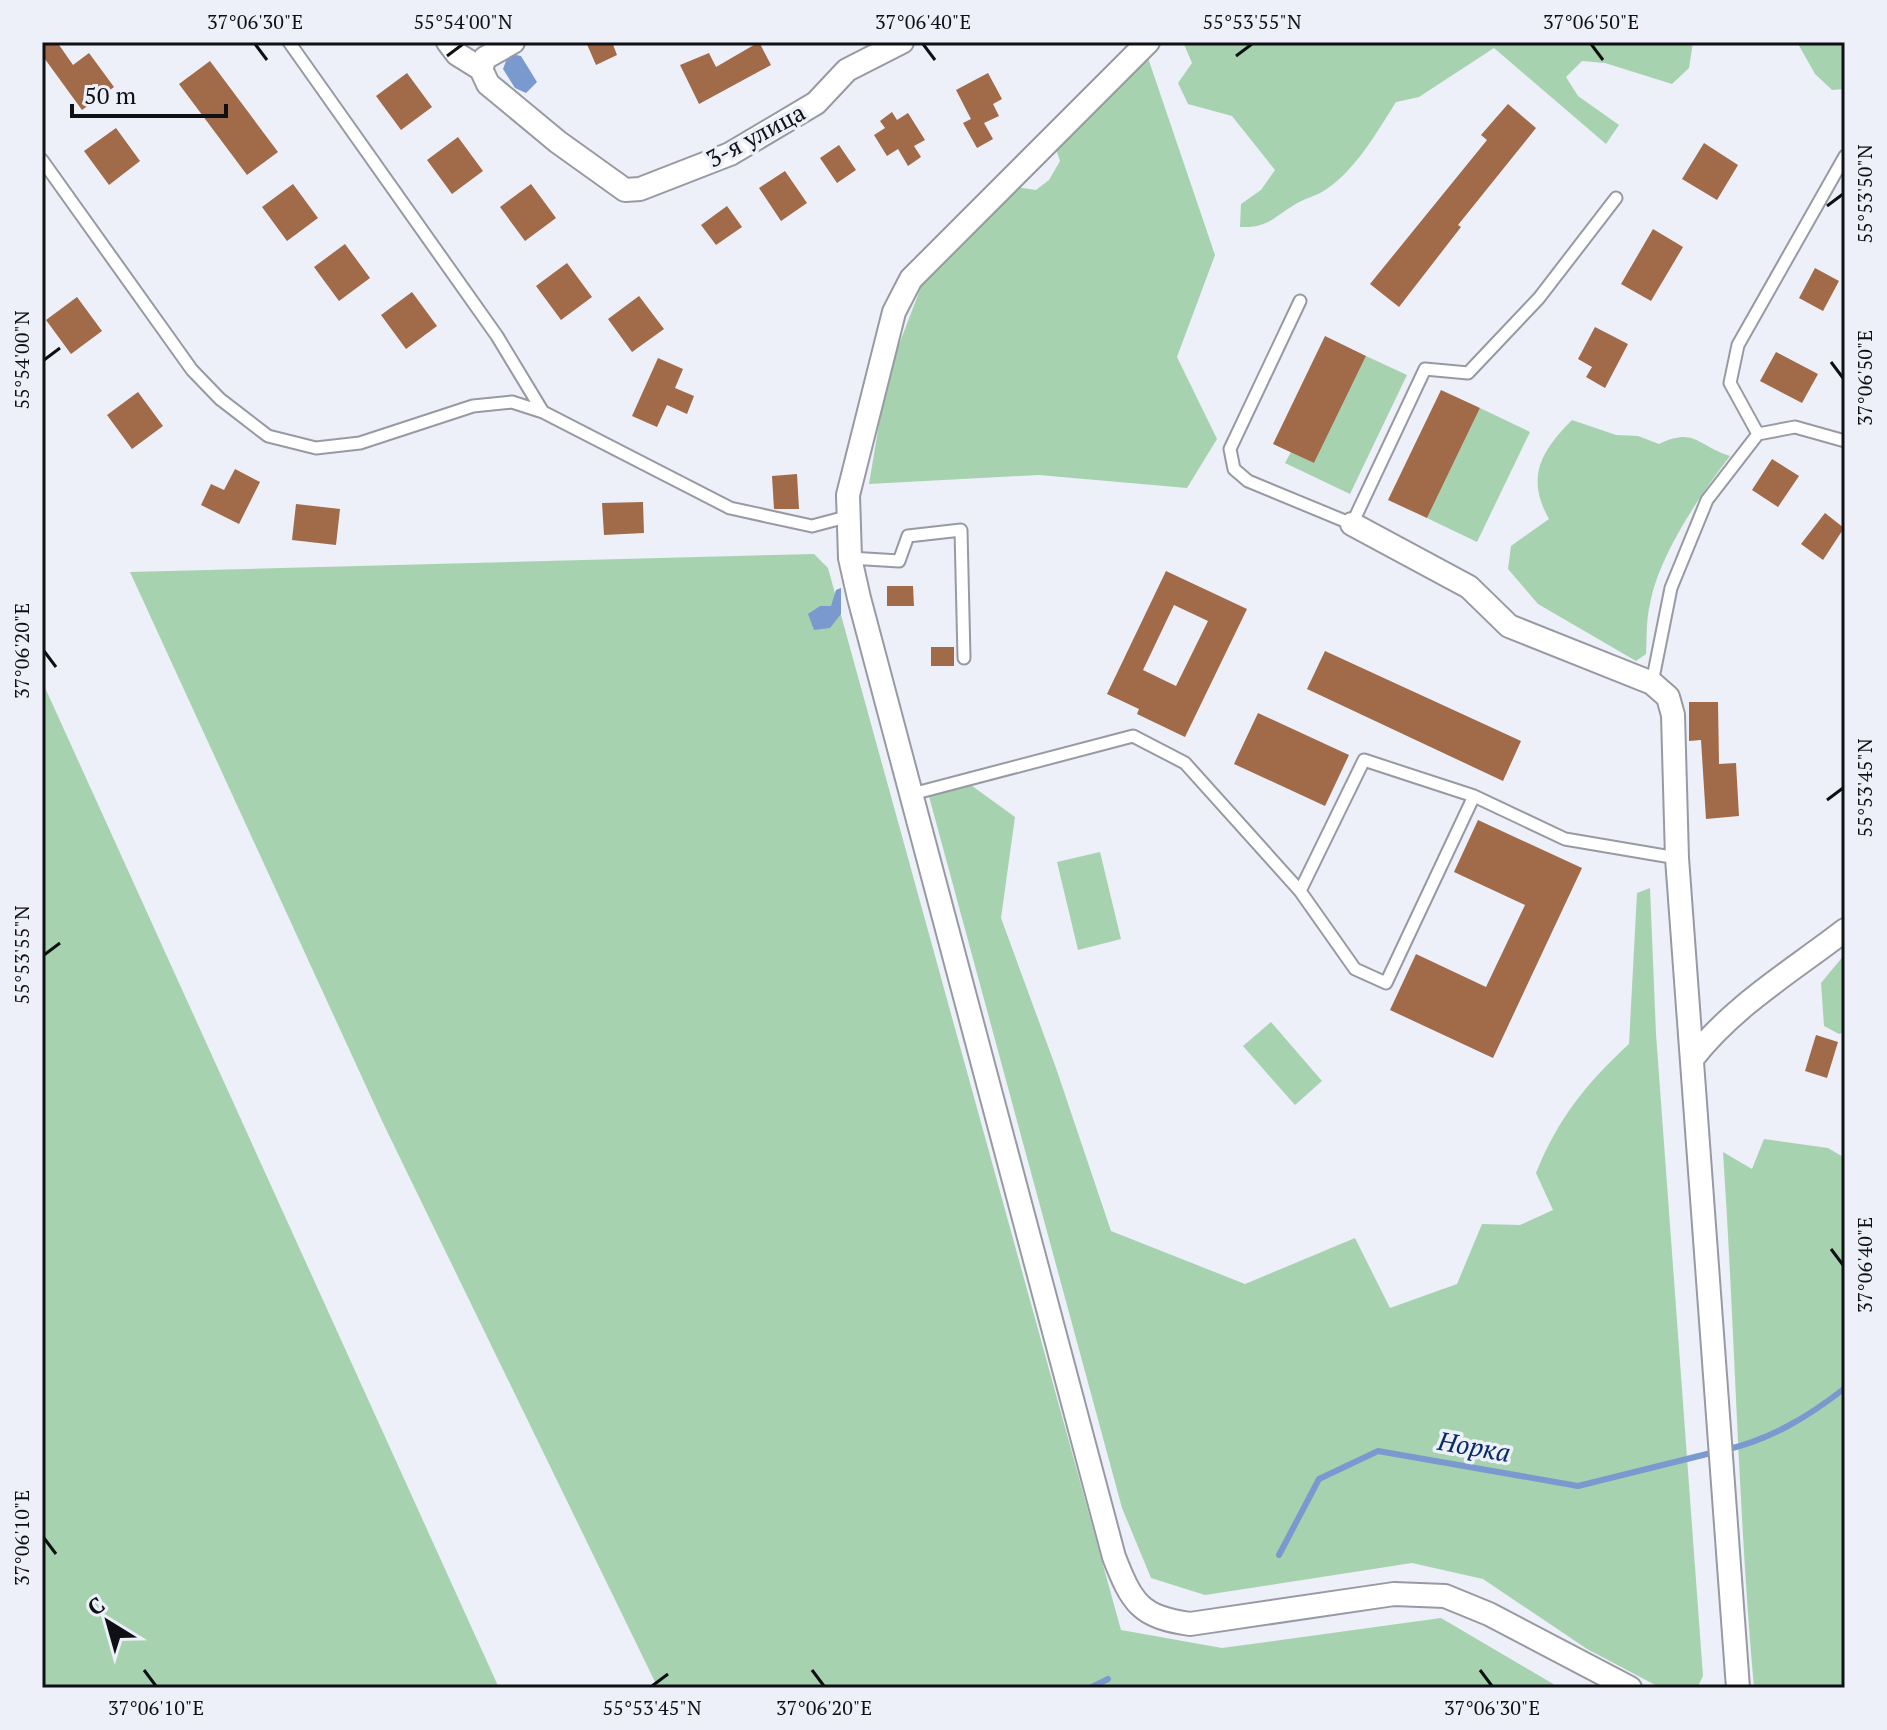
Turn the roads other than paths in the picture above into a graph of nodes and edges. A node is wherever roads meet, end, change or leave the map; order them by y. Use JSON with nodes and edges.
{"nodes":[{"id":1,"x":289,"y":42,"type":"edge"},
{"id":2,"x":448,"y":42,"type":"edge"},
{"id":3,"x":513,"y":42,"type":"edge"},
{"id":4,"x":902,"y":42,"type":"edge"},
{"id":5,"x":1148,"y":42,"type":"edge"},
{"id":6,"x":481,"y":69,"type":"junction"},
{"id":7,"x":1845,"y":156,"type":"edge"},
{"id":8,"x":42,"y":160,"type":"edge"},
{"id":9,"x":1616,"y":198,"type":"dead end"},
{"id":10,"x":1300,"y":301,"type":"dead end"},
{"id":11,"x":543,"y":412,"type":"junction"},
{"id":12,"x":1758,"y":434,"type":"junction"},
{"id":13,"x":1845,"y":441,"type":"edge"},
{"id":14,"x":846,"y":517,"type":"junction"},
{"id":15,"x":1352,"y":524,"type":"junction"},
{"id":16,"x":850,"y":558,"type":"junction"},
{"id":17,"x":964,"y":658,"type":"dead end"},
{"id":18,"x":1652,"y":683,"type":"junction"},
{"id":19,"x":912,"y":794,"type":"junction"},
{"id":20,"x":1474,"y":796,"type":"junction"},
{"id":21,"x":1677,"y":858,"type":"junction"},
{"id":22,"x":1300,"y":891,"type":"junction"},
{"id":23,"x":1845,"y":930,"type":"edge"},
{"id":24,"x":1692,"y":1059,"type":"junction"},
{"id":25,"x":1630,"y":1688,"type":"edge"},
{"id":26,"x":1738,"y":1688,"type":"edge"}],
"edges":[{"from":1,"to":11,"type":"lane"},
{"from":2,"to":6,"type":"street"},
{"from":3,"to":6,"type":"street"},
{"from":4,"to":6,"type":"street","name":"3-я улица"},
{"from":5,"to":14,"type":"street"},
{"from":7,"to":12,"type":"lane"},
{"from":8,"to":11,"type":"lane"},
{"from":9,"to":15,"type":"lane"},
{"from":10,"to":15,"type":"lane"},
{"from":11,"to":14,"type":"lane"},
{"from":12,"to":13,"type":"lane"},
{"from":12,"to":18,"type":"lane"},
{"from":14,"to":16,"type":"street"},
{"from":15,"to":18,"type":"street"},
{"from":16,"to":17,"type":"lane"},
{"from":16,"to":19,"type":"street"},
{"from":18,"to":21,"type":"street"},
{"from":19,"to":22,"type":"lane"},
{"from":19,"to":25,"type":"street"},
{"from":20,"to":21,"type":"lane"},
{"from":20,"to":22,"type":"lane"},
{"from":20,"to":22,"type":"lane"},
{"from":21,"to":24,"type":"street"},
{"from":23,"to":24,"type":"street"},
{"from":24,"to":26,"type":"street"}]}
